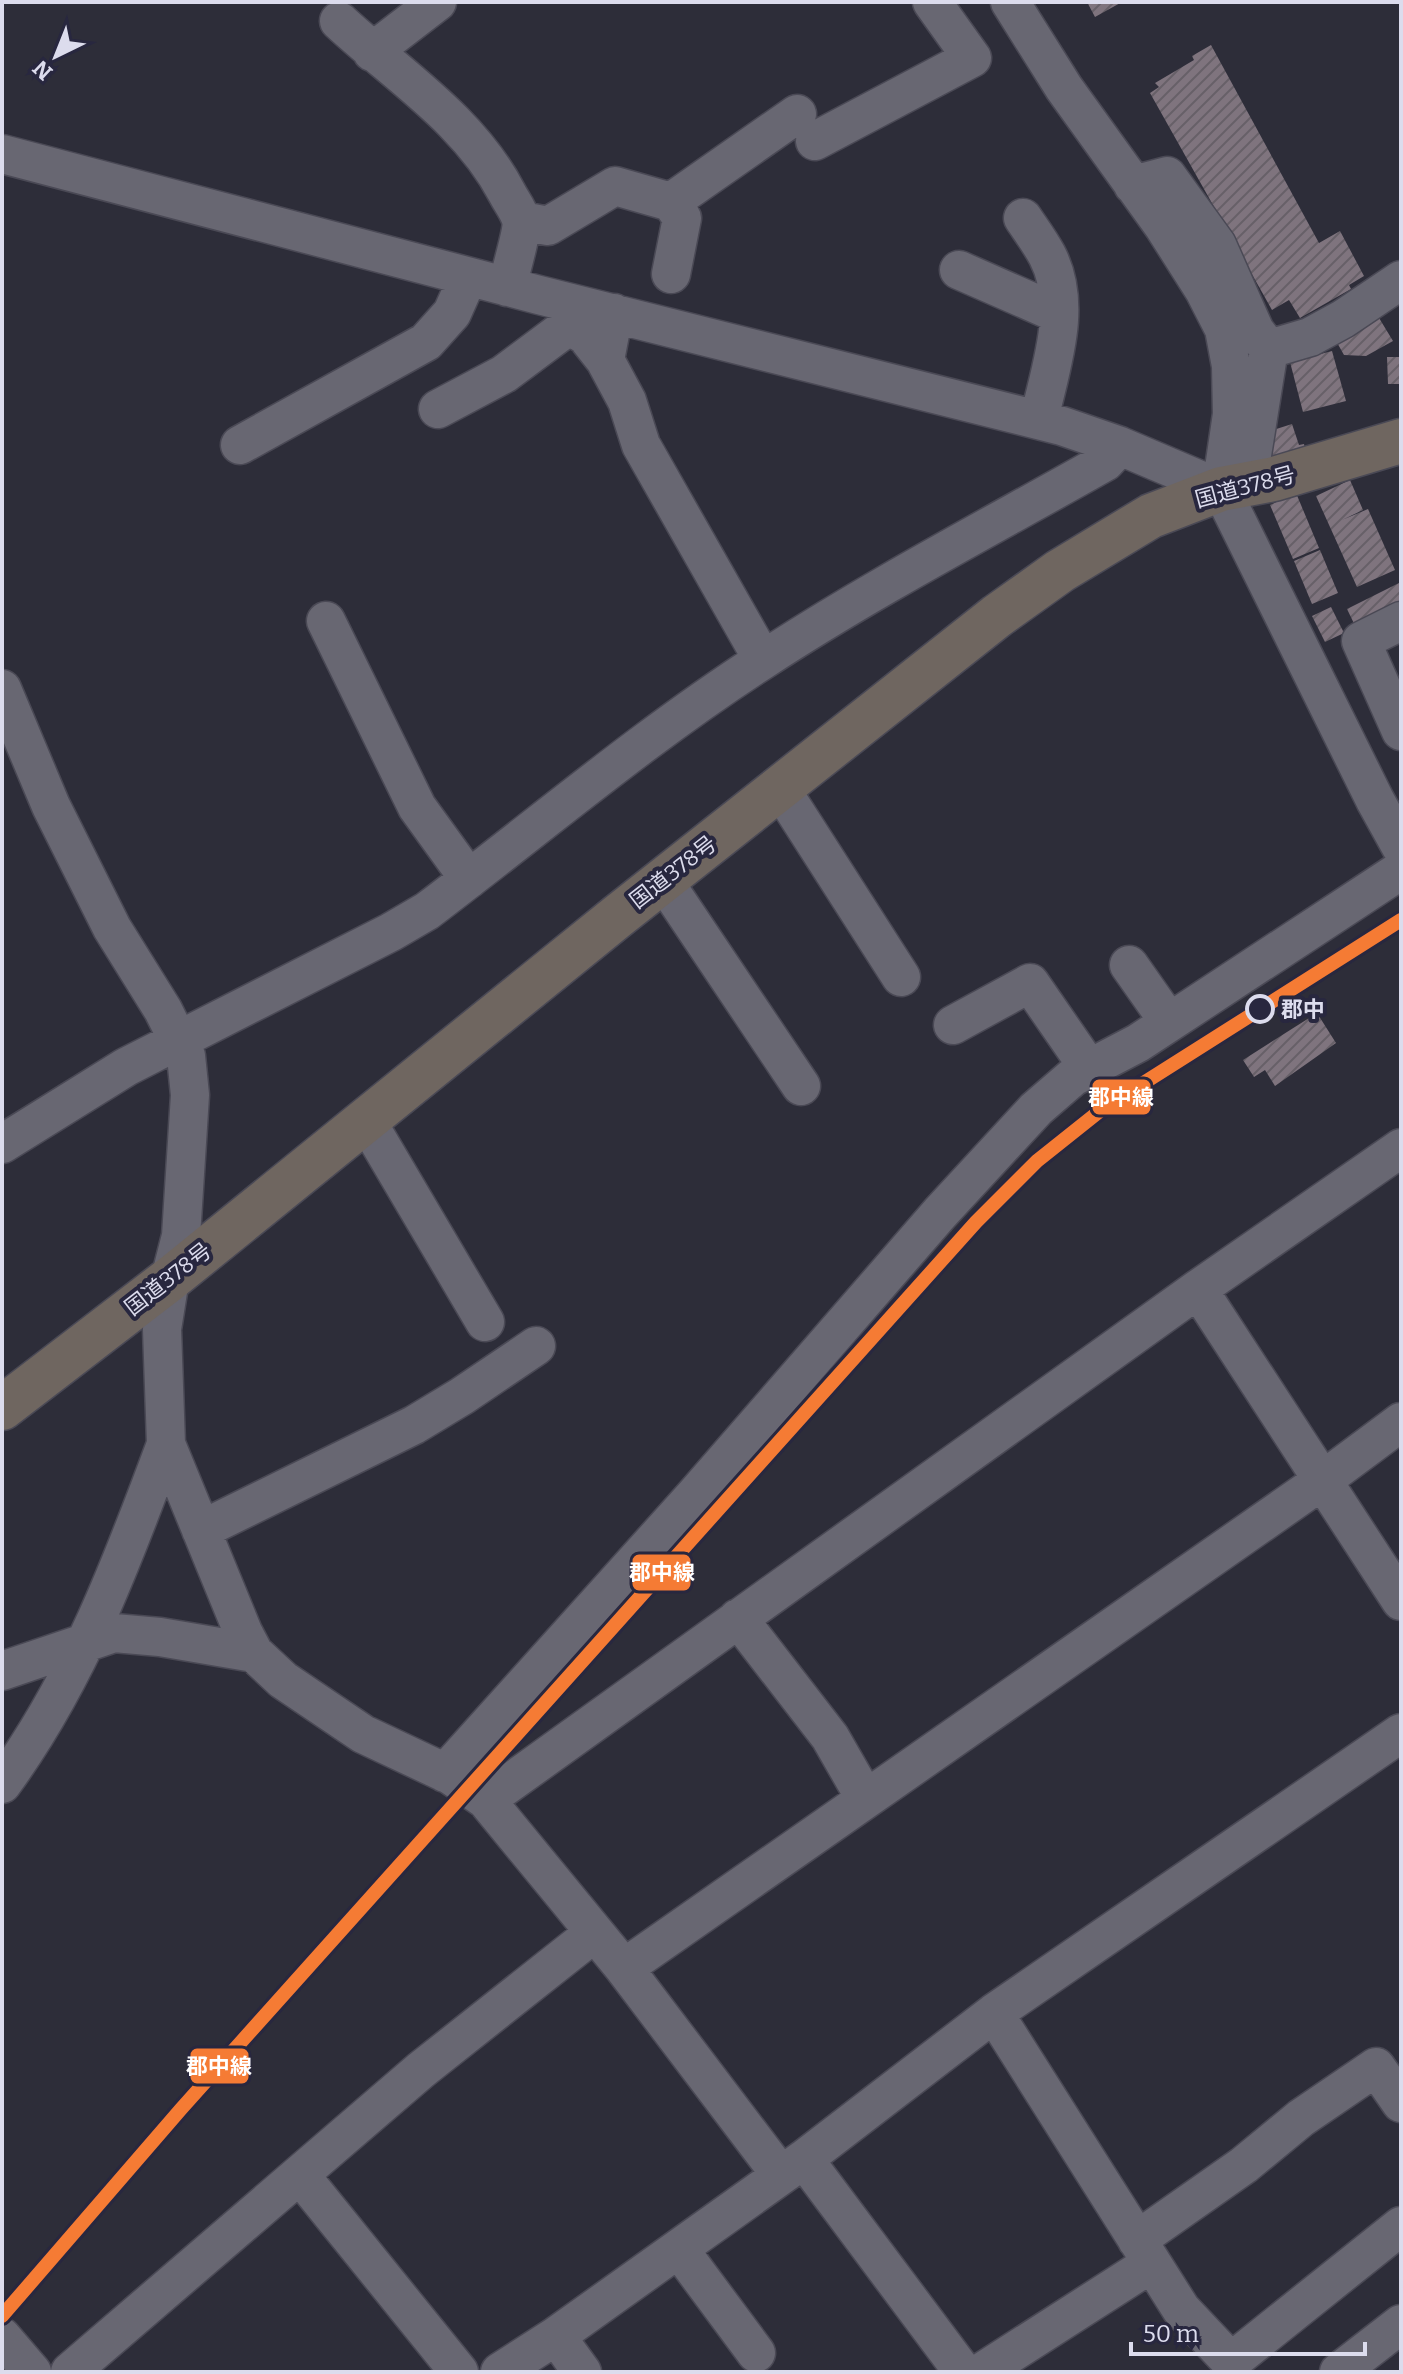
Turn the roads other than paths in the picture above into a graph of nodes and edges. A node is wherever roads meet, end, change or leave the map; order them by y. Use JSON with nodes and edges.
{"nodes":[{"id":1,"x":437,"y":2,"type":"edge"},
{"id":2,"x":932,"y":2,"type":"edge"},
{"id":3,"x":1010,"y":2,"type":"edge"},
{"id":4,"x":339,"y":21,"type":"dead end"},
{"id":5,"x":372,"y":52,"type":"junction"},
{"id":6,"x":2,"y":154,"type":"edge"},
{"id":7,"x":1133,"y":185,"type":"junction"},
{"id":8,"x":671,"y":202,"type":"junction"},
{"id":9,"x":1023,"y":218,"type":"dead end"},
{"id":10,"x":522,"y":221,"type":"junction"},
{"id":11,"x":959,"y":270,"type":"dead end"},
{"id":12,"x":671,"y":274,"type":"dead end"},
{"id":13,"x":468,"y":277,"type":"junction"},
{"id":14,"x":1401,"y":280,"type":"edge"},
{"id":15,"x":507,"y":287,"type":"junction"},
{"id":16,"x":614,"y":313,"type":"junction"},
{"id":17,"x":1059,"y":314,"type":"junction"},
{"id":18,"x":1269,"y":349,"type":"junction"},
{"id":19,"x":605,"y":360,"type":"junction"},
{"id":20,"x":438,"y":409,"type":"dead end"},
{"id":21,"x":1039,"y":420,"type":"junction"},
{"id":22,"x":1401,"y":441,"type":"edge"},
{"id":23,"x":240,"y":445,"type":"dead end"},
{"id":24,"x":1120,"y":446,"type":"junction"},
{"id":25,"x":1221,"y":489,"type":"junction"},
{"id":26,"x":326,"y":621,"type":"dead end"},
{"id":27,"x":1401,"y":621,"type":"edge"},
{"id":28,"x":763,"y":660,"type":"junction"},
{"id":29,"x":2,"y":689,"type":"edge"},
{"id":30,"x":1401,"y":731,"type":"edge"},
{"id":31,"x":780,"y":788,"type":"junction"},
{"id":32,"x":1401,"y":847,"type":"edge"},
{"id":33,"x":1401,"y":870,"type":"edge"},
{"id":34,"x":469,"y":879,"type":"junction"},
{"id":35,"x":663,"y":880,"type":"junction"},
{"id":36,"x":1129,"y":965,"type":"dead end"},
{"id":37,"x":901,"y":977,"type":"dead end"},
{"id":38,"x":1169,"y":1022,"type":"junction"},
{"id":39,"x":953,"y":1025,"type":"dead end"},
{"id":40,"x":178,"y":1040,"type":"junction"},
{"id":41,"x":1088,"y":1067,"type":"junction"},
{"id":42,"x":801,"y":1086,"type":"dead end"},
{"id":43,"x":366,"y":1120,"type":"junction"},
{"id":44,"x":2,"y":1144,"type":"edge"},
{"id":45,"x":1401,"y":1148,"type":"edge"},
{"id":46,"x":170,"y":1279,"type":"junction"},
{"id":47,"x":1198,"y":1289,"type":"junction"},
{"id":48,"x":485,"y":1322,"type":"dead end"},
{"id":49,"x":536,"y":1346,"type":"dead end"},
{"id":50,"x":2,"y":1408,"type":"edge"},
{"id":51,"x":1401,"y":1422,"type":"edge"},
{"id":52,"x":166,"y":1444,"type":"junction"},
{"id":53,"x":1323,"y":1480,"type":"junction"},
{"id":54,"x":201,"y":1530,"type":"junction"},
{"id":55,"x":1401,"y":1601,"type":"edge"},
{"id":56,"x":738,"y":1618,"type":"junction"},
{"id":57,"x":88,"y":1640,"type":"junction"},
{"id":58,"x":254,"y":1653,"type":"junction"},
{"id":59,"x":2,"y":1671,"type":"edge"},
{"id":60,"x":1401,"y":1733,"type":"edge"},
{"id":61,"x":445,"y":1773,"type":"junction"},
{"id":62,"x":2,"y":1784,"type":"edge"},
{"id":63,"x":865,"y":1798,"type":"junction"},
{"id":64,"x":486,"y":1800,"type":"junction"},
{"id":65,"x":594,"y":1933,"type":"junction"},
{"id":66,"x":624,"y":1968,"type":"junction"},
{"id":67,"x":994,"y":2013,"type":"junction"},
{"id":68,"x":1401,"y":2103,"type":"edge"},
{"id":69,"x":792,"y":2166,"type":"junction"},
{"id":70,"x":300,"y":2175,"type":"junction"},
{"id":71,"x":1401,"y":2226,"type":"edge"},
{"id":72,"x":679,"y":2249,"type":"junction"},
{"id":73,"x":1145,"y":2252,"type":"junction"},
{"id":74,"x":1401,"y":2324,"type":"edge"},
{"id":75,"x":556,"y":2336,"type":"junction"},
{"id":76,"x":2,"y":2337,"type":"edge"},
{"id":77,"x":756,"y":2353,"type":"dead end"},
{"id":78,"x":1232,"y":2367,"type":"edge"},
{"id":79,"x":32,"y":2372,"type":"edge"},
{"id":80,"x":70,"y":2372,"type":"edge"},
{"id":81,"x":459,"y":2372,"type":"edge"},
{"id":82,"x":500,"y":2372,"type":"edge"},
{"id":83,"x":582,"y":2372,"type":"edge"},
{"id":84,"x":963,"y":2372,"type":"edge"},
{"id":85,"x":982,"y":2372,"type":"edge"},
{"id":86,"x":1339,"y":2372,"type":"edge"}],
"edges":[{"from":1,"to":5,"type":"street"},
{"from":2,"to":8,"type":"street"},
{"from":3,"to":7,"type":"street"},
{"from":4,"to":5,"type":"street"},
{"from":5,"to":10,"type":"street"},
{"from":6,"to":13,"type":"street"},
{"from":7,"to":18,"type":"street"},
{"from":7,"to":25,"type":"street"},
{"from":8,"to":10,"type":"street"},
{"from":8,"to":12,"type":"street"},
{"from":9,"to":17,"type":"street"},
{"from":10,"to":15,"type":"street"},
{"from":11,"to":17,"type":"street"},
{"from":13,"to":15,"type":"street"},
{"from":13,"to":23,"type":"street"},
{"from":14,"to":18,"type":"street"},
{"from":15,"to":16,"type":"street"},
{"from":16,"to":19,"type":"street"},
{"from":16,"to":21,"type":"street"},
{"from":17,"to":21,"type":"street"},
{"from":18,"to":25,"type":"street"},
{"from":19,"to":20,"type":"street"},
{"from":19,"to":28,"type":"street"},
{"from":21,"to":24,"type":"street"},
{"from":22,"to":25,"type":"highway","name":"国道378号"},
{"from":24,"to":25,"type":"street"},
{"from":24,"to":28,"type":"street"},
{"from":25,"to":31,"type":"highway","name":"国道378号"},
{"from":25,"to":32,"type":"street"},
{"from":26,"to":34,"type":"street"},
{"from":27,"to":30,"type":"street"},
{"from":28,"to":34,"type":"street"},
{"from":29,"to":40,"type":"street"},
{"from":31,"to":35,"type":"highway","name":"国道378号"},
{"from":31,"to":37,"type":"street"},
{"from":33,"to":38,"type":"street"},
{"from":34,"to":40,"type":"street"},
{"from":35,"to":42,"type":"street"},
{"from":35,"to":43,"type":"highway","name":"国道378号"},
{"from":36,"to":38,"type":"street"},
{"from":38,"to":41,"type":"street"},
{"from":39,"to":41,"type":"street"},
{"from":40,"to":44,"type":"street"},
{"from":40,"to":46,"type":"street"},
{"from":41,"to":61,"type":"street"},
{"from":43,"to":46,"type":"highway","name":"国道378号"},
{"from":43,"to":48,"type":"street"},
{"from":45,"to":47,"type":"street"},
{"from":46,"to":50,"type":"highway","name":"国道378号"},
{"from":46,"to":52,"type":"street"},
{"from":47,"to":53,"type":"street"},
{"from":47,"to":56,"type":"street"},
{"from":49,"to":54,"type":"street"},
{"from":51,"to":53,"type":"street"},
{"from":52,"to":54,"type":"street"},
{"from":52,"to":57,"type":"street"},
{"from":53,"to":55,"type":"street"},
{"from":53,"to":63,"type":"street"},
{"from":54,"to":58,"type":"street"},
{"from":56,"to":63,"type":"street"},
{"from":56,"to":64,"type":"street"},
{"from":57,"to":58,"type":"street"},
{"from":57,"to":59,"type":"street"},
{"from":57,"to":62,"type":"street"},
{"from":58,"to":61,"type":"street"},
{"from":60,"to":67,"type":"street"},
{"from":61,"to":64,"type":"street"},
{"from":63,"to":66,"type":"street"},
{"from":64,"to":65,"type":"street"},
{"from":65,"to":66,"type":"street"},
{"from":65,"to":70,"type":"street"},
{"from":66,"to":69,"type":"street"},
{"from":67,"to":69,"type":"street"},
{"from":67,"to":73,"type":"street"},
{"from":68,"to":73,"type":"street"},
{"from":69,"to":72,"type":"street"},
{"from":69,"to":84,"type":"street"},
{"from":70,"to":80,"type":"street"},
{"from":70,"to":81,"type":"street"},
{"from":71,"to":78,"type":"street"},
{"from":72,"to":75,"type":"street"},
{"from":72,"to":77,"type":"street"},
{"from":73,"to":78,"type":"street"},
{"from":73,"to":85,"type":"street"},
{"from":74,"to":86,"type":"street"},
{"from":75,"to":82,"type":"street"},
{"from":75,"to":83,"type":"street"},
{"from":76,"to":79,"type":"street"}]}
